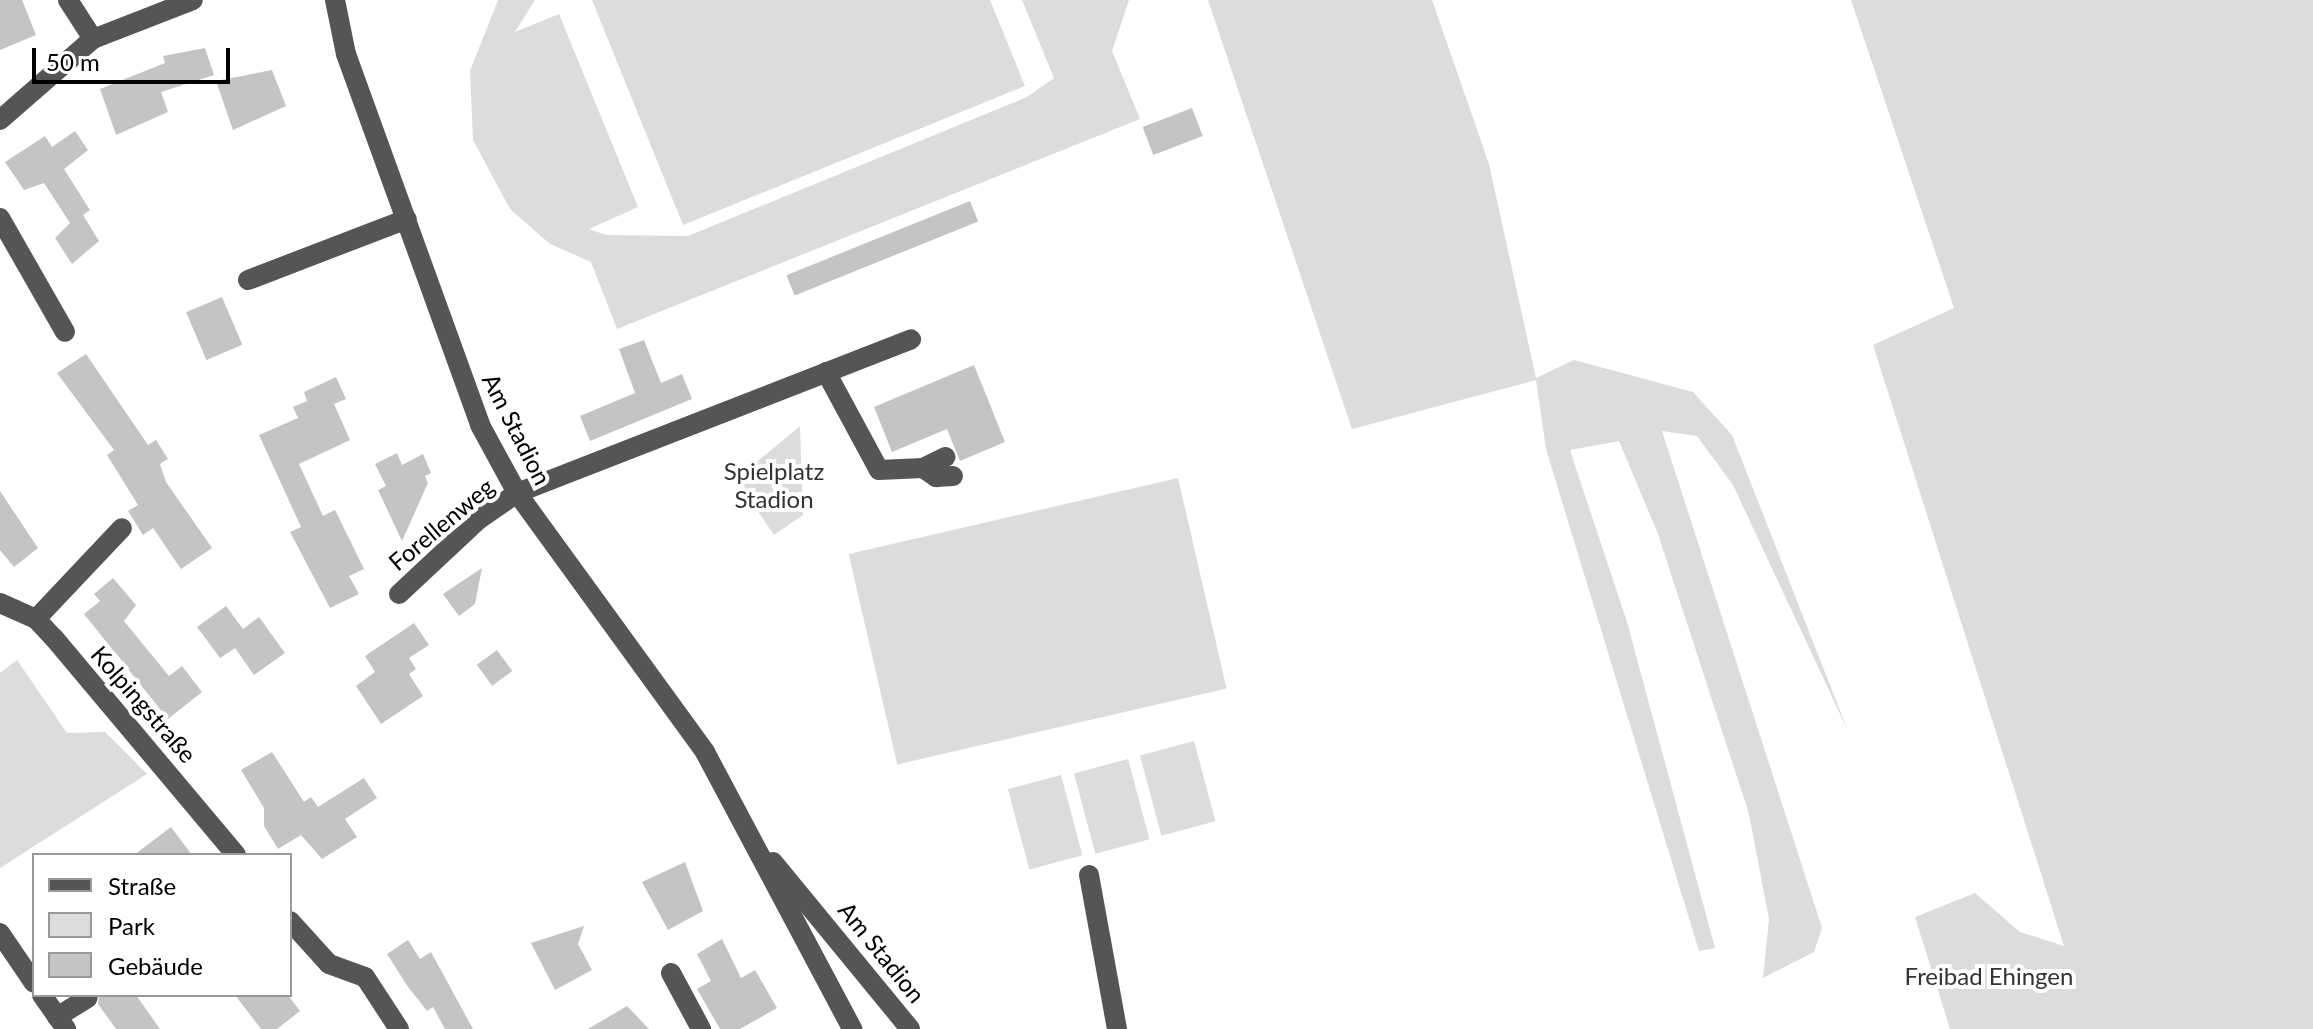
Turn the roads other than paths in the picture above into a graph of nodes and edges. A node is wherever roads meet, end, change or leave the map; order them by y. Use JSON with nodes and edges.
{"nodes":[{"id":1,"x":68,"y":0,"type":"edge"},
{"id":2,"x":193,"y":0,"type":"edge"},
{"id":3,"x":335,"y":0,"type":"edge"},
{"id":4,"x":93,"y":39,"type":"junction"},
{"id":5,"x":0,"y":120,"type":"edge"},
{"id":6,"x":0,"y":218,"type":"edge"},
{"id":7,"x":407,"y":219,"type":"junction"},
{"id":8,"x":248,"y":280,"type":"dead end"},
{"id":9,"x":65,"y":332,"type":"dead end"},
{"id":10,"x":911,"y":339,"type":"dead end"},
{"id":11,"x":826,"y":372,"type":"junction"},
{"id":12,"x":949,"y":466,"type":"dead end"},
{"id":13,"x":517,"y":493,"type":"junction"},
{"id":14,"x":122,"y":528,"type":"dead end"},
{"id":15,"x":399,"y":594,"type":"dead end"},
{"id":16,"x":0,"y":603,"type":"edge"},
{"id":17,"x":36,"y":619,"type":"junction"},
{"id":18,"x":749,"y":834,"type":"junction"},
{"id":19,"x":234,"y":853,"type":"edge"},
{"id":20,"x":1089,"y":875,"type":"dead end"},
{"id":21,"x":292,"y":923,"type":"edge"},
{"id":22,"x":0,"y":933,"type":"edge"},
{"id":23,"x":671,"y":973,"type":"dead end"},
{"id":24,"x":32,"y":980,"type":"edge"},
{"id":25,"x":43,"y":997,"type":"edge"},
{"id":26,"x":87,"y":998,"type":"dead end"},
{"id":27,"x":62,"y":1023,"type":"edge"},
{"id":28,"x":399,"y":1029,"type":"edge"},
{"id":29,"x":701,"y":1029,"type":"edge"},
{"id":30,"x":852,"y":1029,"type":"edge"},
{"id":31,"x":910,"y":1029,"type":"edge"},
{"id":32,"x":1117,"y":1029,"type":"edge"}],
"edges":[{"from":1,"to":4,"type":"street"},
{"from":2,"to":4,"type":"street"},
{"from":3,"to":7,"type":"street","name":"Am Stadion"},
{"from":4,"to":5,"type":"street"},
{"from":6,"to":9,"type":"street"},
{"from":7,"to":8,"type":"street"},
{"from":7,"to":13,"type":"street","name":"Am Stadion"},
{"from":10,"to":11,"type":"street","name":"Forellenweg"},
{"from":11,"to":12,"type":"street"},
{"from":11,"to":13,"type":"street","name":"Forellenweg"},
{"from":13,"to":15,"type":"street","name":"Forellenweg"},
{"from":13,"to":18,"type":"street","name":"Am Stadion"},
{"from":14,"to":17,"type":"street"},
{"from":16,"to":17,"type":"street","name":"Kolpingstraße"},
{"from":17,"to":19,"type":"street","name":"Kolpingstraße"},
{"from":18,"to":30,"type":"street","name":"Am Stadion"},
{"from":18,"to":31,"type":"street","name":"Am Stadion"},
{"from":20,"to":32,"type":"street"},
{"from":21,"to":28,"type":"street"},
{"from":22,"to":24,"type":"street"},
{"from":23,"to":29,"type":"street"},
{"from":25,"to":27,"type":"street"},
{"from":26,"to":27,"type":"street"}]}
